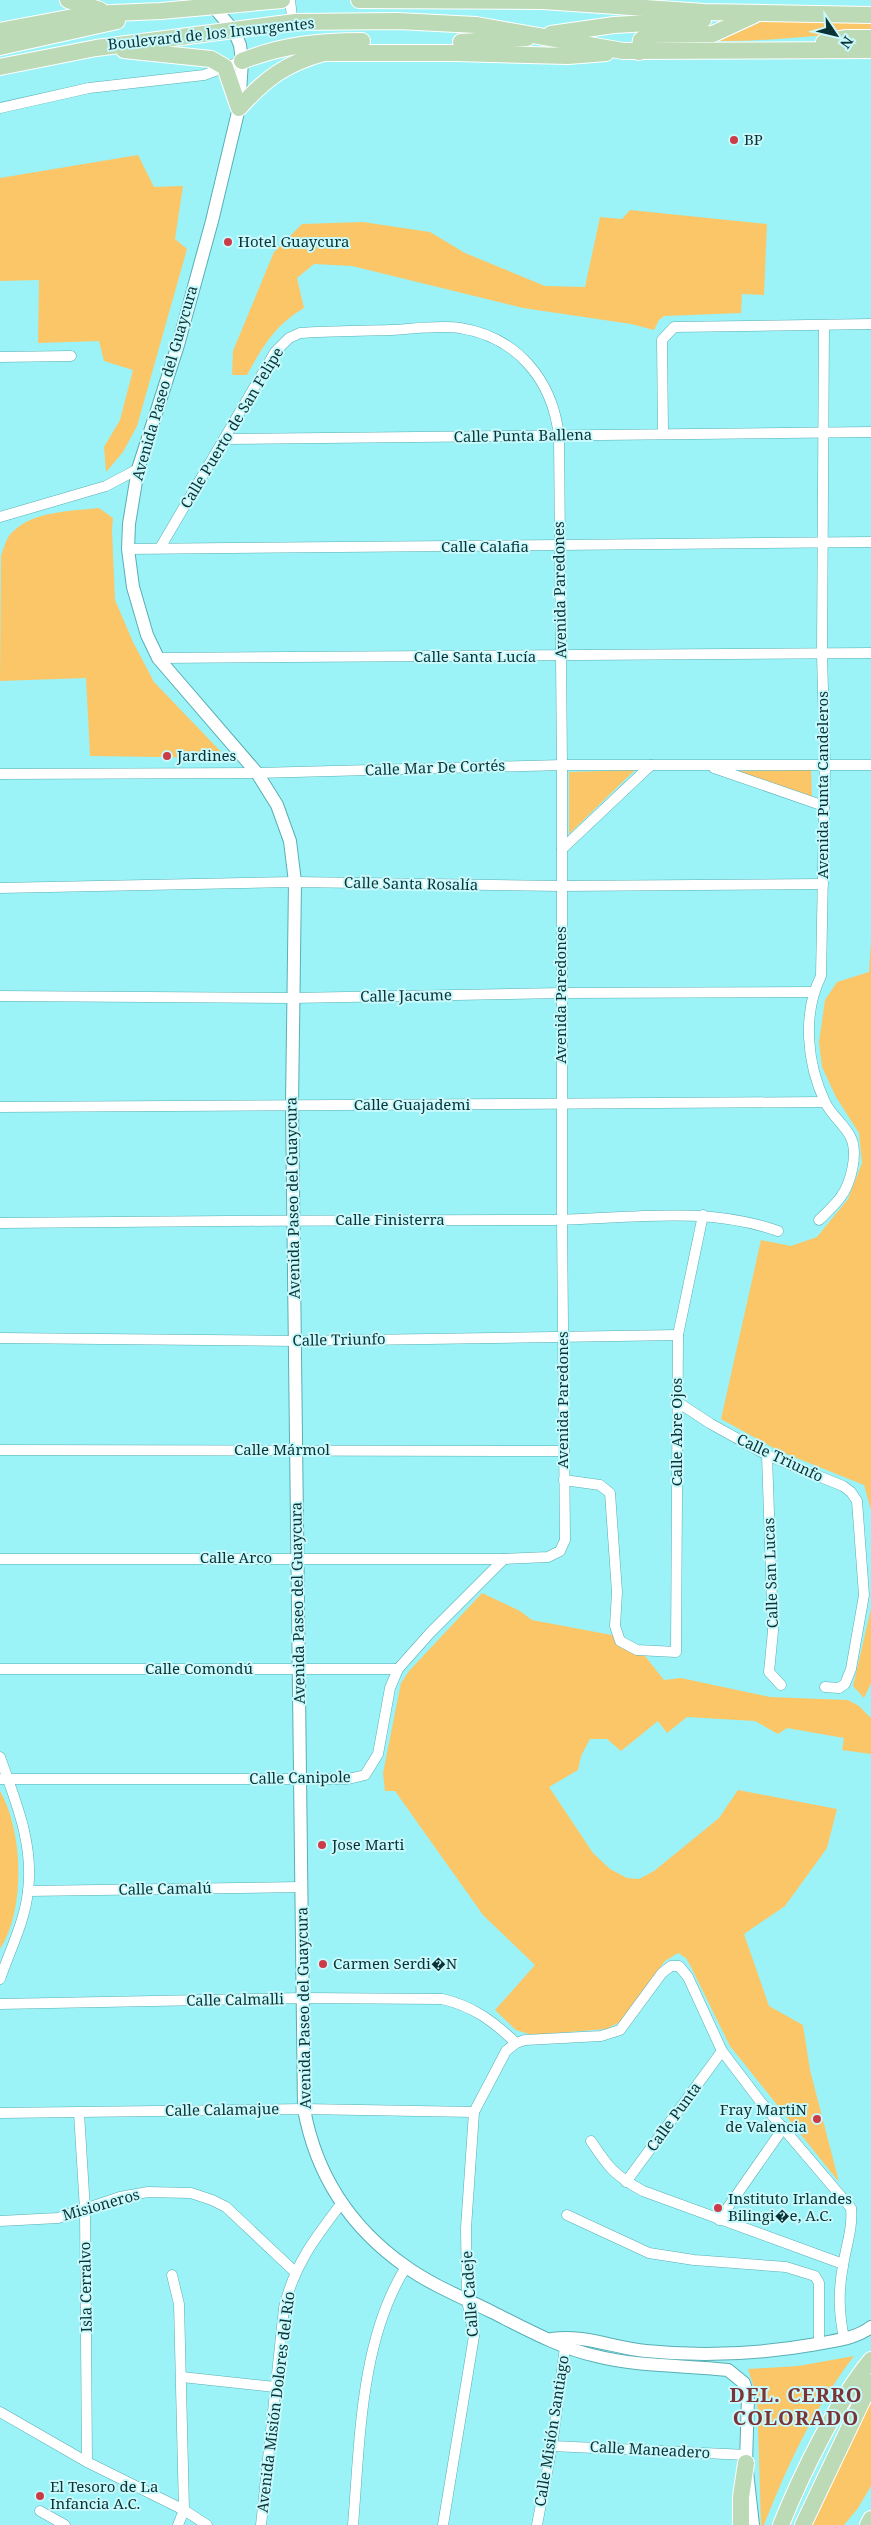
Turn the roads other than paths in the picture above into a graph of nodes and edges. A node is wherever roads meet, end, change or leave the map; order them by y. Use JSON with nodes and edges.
{"nodes":[{"id":1,"x":68,"y":0,"type":"edge"},
{"id":2,"x":282,"y":0,"type":"edge"},
{"id":3,"x":290,"y":0,"type":"edge"},
{"id":4,"x":358,"y":0,"type":"edge"},
{"id":5,"x":674,"y":0,"type":"edge"},
{"id":6,"x":544,"y":1,"type":"edge"},
{"id":7,"x":213,"y":6,"type":"junction"},
{"id":8,"x":161,"y":12,"type":"junction"},
{"id":9,"x":704,"y":12,"type":"junction"},
{"id":10,"x":112,"y":13,"type":"junction"},
{"id":11,"x":737,"y":14,"type":"junction"},
{"id":12,"x":756,"y":14,"type":"junction"},
{"id":13,"x":871,"y":16,"type":"edge"},
{"id":14,"x":295,"y":22,"type":"junction"},
{"id":15,"x":0,"y":30,"type":"edge"},
{"id":16,"x":234,"y":31,"type":"junction"},
{"id":17,"x":543,"y":35,"type":"junction"},
{"id":18,"x":871,"y":38,"type":"edge"},
{"id":19,"x":0,"y":47,"type":"edge"},
{"id":20,"x":96,"y":48,"type":"junction"},
{"id":21,"x":803,"y":50,"type":"junction"},
{"id":22,"x":871,"y":50,"type":"edge"},
{"id":23,"x":631,"y":51,"type":"junction"},
{"id":24,"x":242,"y":61,"type":"junction"},
{"id":25,"x":0,"y":66,"type":"edge"},
{"id":26,"x":225,"y":68,"type":"junction"},
{"id":27,"x":0,"y":108,"type":"edge"},
{"id":28,"x":239,"y":108,"type":"junction"},
{"id":29,"x":871,"y":324,"type":"edge"},
{"id":30,"x":824,"y":325,"type":"junction"},
{"id":31,"x":71,"y":356,"type":"dead end"},
{"id":32,"x":0,"y":357,"type":"edge"},
{"id":33,"x":822,"y":432,"type":"junction"},
{"id":34,"x":871,"y":432,"type":"edge"},
{"id":35,"x":663,"y":433,"type":"junction"},
{"id":36,"x":559,"y":437,"type":"junction"},
{"id":37,"x":224,"y":438,"type":"junction"},
{"id":38,"x":138,"y":469,"type":"junction"},
{"id":39,"x":0,"y":517,"type":"edge"},
{"id":40,"x":823,"y":542,"type":"junction"},
{"id":41,"x":871,"y":542,"type":"edge"},
{"id":42,"x":559,"y":546,"type":"junction"},
{"id":43,"x":128,"y":548,"type":"junction"},
{"id":44,"x":160,"y":548,"type":"junction"},
{"id":45,"x":822,"y":654,"type":"junction"},
{"id":46,"x":871,"y":654,"type":"edge"},
{"id":47,"x":560,"y":657,"type":"junction"},
{"id":48,"x":158,"y":658,"type":"junction"},
{"id":49,"x":562,"y":765,"type":"junction"},
{"id":50,"x":651,"y":765,"type":"junction"},
{"id":51,"x":705,"y":765,"type":"junction"},
{"id":52,"x":825,"y":765,"type":"junction"},
{"id":53,"x":871,"y":765,"type":"edge"},
{"id":54,"x":257,"y":773,"type":"junction"},
{"id":55,"x":0,"y":774,"type":"edge"},
{"id":56,"x":824,"y":806,"type":"junction"},
{"id":57,"x":562,"y":849,"type":"junction"},
{"id":58,"x":295,"y":882,"type":"junction"},
{"id":59,"x":823,"y":884,"type":"junction"},
{"id":60,"x":561,"y":886,"type":"junction"},
{"id":61,"x":0,"y":888,"type":"edge"},
{"id":62,"x":813,"y":992,"type":"junction"},
{"id":63,"x":562,"y":993,"type":"junction"},
{"id":64,"x":0,"y":996,"type":"edge"},
{"id":65,"x":292,"y":998,"type":"junction"},
{"id":66,"x":825,"y":1102,"type":"junction"},
{"id":67,"x":562,"y":1104,"type":"junction"},
{"id":68,"x":292,"y":1105,"type":"junction"},
{"id":69,"x":0,"y":1107,"type":"edge"},
{"id":70,"x":703,"y":1215,"type":"junction"},
{"id":71,"x":294,"y":1220,"type":"junction"},
{"id":72,"x":562,"y":1220,"type":"junction"},
{"id":73,"x":819,"y":1220,"type":"dead end"},
{"id":74,"x":0,"y":1223,"type":"edge"},
{"id":75,"x":778,"y":1231,"type":"dead end"},
{"id":76,"x":563,"y":1335,"type":"junction"},
{"id":77,"x":678,"y":1335,"type":"junction"},
{"id":78,"x":0,"y":1338,"type":"edge"},
{"id":79,"x":295,"y":1341,"type":"junction"},
{"id":80,"x":676,"y":1401,"type":"junction"},
{"id":81,"x":0,"y":1450,"type":"edge"},
{"id":82,"x":296,"y":1450,"type":"junction"},
{"id":83,"x":564,"y":1451,"type":"junction"},
{"id":84,"x":767,"y":1456,"type":"junction"},
{"id":85,"x":564,"y":1480,"type":"junction"},
{"id":86,"x":560,"y":1551,"type":"joint"},
{"id":87,"x":298,"y":1558,"type":"junction"},
{"id":88,"x":504,"y":1559,"type":"junction"},
{"id":89,"x":0,"y":1560,"type":"edge"},
{"id":90,"x":0,"y":1669,"type":"edge"},
{"id":91,"x":299,"y":1669,"type":"junction"},
{"id":92,"x":398,"y":1669,"type":"junction"},
{"id":93,"x":781,"y":1685,"type":"dead end"},
{"id":94,"x":825,"y":1687,"type":"dead end"},
{"id":95,"x":0,"y":1757,"type":"edge"},
{"id":96,"x":5,"y":1779,"type":"edge"},
{"id":97,"x":300,"y":1779,"type":"junction"},
{"id":98,"x":302,"y":1887,"type":"junction"},
{"id":99,"x":28,"y":1891,"type":"junction"},
{"id":100,"x":0,"y":1979,"type":"edge"},
{"id":101,"x":303,"y":1998,"type":"junction"},
{"id":102,"x":0,"y":2004,"type":"edge"},
{"id":103,"x":516,"y":2043,"type":"junction"},
{"id":104,"x":722,"y":2051,"type":"junction"},
{"id":105,"x":304,"y":2109,"type":"junction"},
{"id":106,"x":474,"y":2112,"type":"junction"},
{"id":107,"x":0,"y":2113,"type":"edge"},
{"id":108,"x":79,"y":2113,"type":"junction"},
{"id":109,"x":784,"y":2127,"type":"junction"},
{"id":110,"x":591,"y":2141,"type":"dead end"},
{"id":111,"x":626,"y":2182,"type":"junction"},
{"id":112,"x":341,"y":2204,"type":"junction"},
{"id":113,"x":85,"y":2210,"type":"junction"},
{"id":114,"x":566,"y":2214,"type":"dead end"},
{"id":115,"x":719,"y":2220,"type":"junction"},
{"id":116,"x":0,"y":2221,"type":"edge"},
{"id":117,"x":843,"y":2264,"type":"junction"},
{"id":118,"x":406,"y":2267,"type":"junction"},
{"id":119,"x":294,"y":2271,"type":"junction"},
{"id":120,"x":172,"y":2275,"type":"dead end"},
{"id":121,"x":467,"y":2300,"type":"junction"},
{"id":122,"x":871,"y":2327,"type":"edge"},
{"id":123,"x":844,"y":2339,"type":"junction"},
{"id":124,"x":566,"y":2342,"type":"junction"},
{"id":125,"x":820,"y":2343,"type":"junction"},
{"id":126,"x":871,"y":2360,"type":"edge"},
{"id":127,"x":182,"y":2377,"type":"junction"},
{"id":128,"x":871,"y":2382,"type":"edge"},
{"id":129,"x":275,"y":2387,"type":"junction"},
{"id":130,"x":0,"y":2412,"type":"edge"},
{"id":131,"x":552,"y":2446,"type":"junction"},
{"id":132,"x":746,"y":2459,"type":"junction"},
{"id":133,"x":88,"y":2462,"type":"junction"},
{"id":134,"x":184,"y":2510,"type":"junction"},
{"id":135,"x":40,"y":2511,"type":"dead end"},
{"id":136,"x":871,"y":2519,"type":"edge"},
{"id":137,"x":65,"y":2525,"type":"edge"},
{"id":138,"x":178,"y":2525,"type":"edge"},
{"id":139,"x":207,"y":2525,"type":"edge"},
{"id":140,"x":261,"y":2525,"type":"edge"},
{"id":141,"x":353,"y":2525,"type":"edge"},
{"id":142,"x":443,"y":2525,"type":"edge"},
{"id":143,"x":536,"y":2525,"type":"edge"},
{"id":144,"x":741,"y":2525,"type":"edge"},
{"id":145,"x":753,"y":2525,"type":"edge"},
{"id":146,"x":781,"y":2525,"type":"edge"},
{"id":147,"x":802,"y":2525,"type":"edge"},
{"id":148,"x":868,"y":2525,"type":"edge"}],
"edges":[{"from":1,"to":10,"type":"main road"},
{"from":2,"to":7,"type":"main road","name":"Boulevard de los Insurgentes"},
{"from":3,"to":14,"type":"street"},
{"from":4,"to":6,"type":"main road"},
{"from":5,"to":9,"type":"main road"},
{"from":6,"to":9,"type":"main road"},
{"from":7,"to":8,"type":"main road","name":"Boulevard de los Insurgentes"},
{"from":7,"to":16,"type":"street","name":"Avenida Paseo del Guaycura"},
{"from":8,"to":10,"type":"main road","name":"Boulevard de los Insurgentes"},
{"from":8,"to":19,"type":"main road"},
{"from":9,"to":11,"type":"main road"},
{"from":10,"to":15,"type":"main road","name":"Boulevard de los Insurgentes"},
{"from":11,"to":12,"type":"main road"},
{"from":11,"to":17,"type":"main road"},
{"from":12,"to":13,"type":"main road"},
{"from":12,"to":23,"type":"main road"},
{"from":14,"to":16,"type":"main road","name":"Boulevard de los Insurgentes"},
{"from":14,"to":17,"type":"main road","name":"Boulevard de los Insurgentes"},
{"from":16,"to":20,"type":"main road","name":"Boulevard de los Insurgentes"},
{"from":16,"to":24,"type":"street","name":"Avenida Paseo del Guaycura"},
{"from":17,"to":23,"type":"main road","name":"Boulevard de los Insurgentes"},
{"from":17,"to":24,"type":"main road"},
{"from":18,"to":21,"type":"main road"},
{"from":20,"to":25,"type":"main road","name":"Boulevard de los Insurgentes"},
{"from":20,"to":26,"type":"main road"},
{"from":21,"to":22,"type":"main road","name":"Boulevard de los Insurgentes"},
{"from":21,"to":23,"type":"main road","name":"Boulevard de los Insurgentes"},
{"from":23,"to":28,"type":"main road"},
{"from":24,"to":26,"type":"street"},
{"from":24,"to":28,"type":"street","name":"Avenida Paseo del Guaycura"},
{"from":26,"to":27,"type":"street"},
{"from":26,"to":28,"type":"main road"},
{"from":28,"to":38,"type":"street","name":"Avenida Paseo del Guaycura"},
{"from":29,"to":30,"type":"street"},
{"from":30,"to":33,"type":"street","name":"Avenida Punta Candeleros"},
{"from":30,"to":35,"type":"street"},
{"from":31,"to":32,"type":"street"},
{"from":33,"to":34,"type":"street","name":"Calle Punta Ballena"},
{"from":33,"to":35,"type":"street","name":"Calle Punta Ballena"},
{"from":33,"to":40,"type":"street","name":"Avenida Punta Candeleros"},
{"from":35,"to":36,"type":"street","name":"Calle Punta Ballena"},
{"from":36,"to":37,"type":"street","name":"Calle Punta Ballena"},
{"from":36,"to":37,"type":"street","name":"Calle Puerto de San Felipe"},
{"from":36,"to":42,"type":"street","name":"Avenida Paredones"},
{"from":37,"to":44,"type":"street","name":"Calle Puerto de San Felipe"},
{"from":38,"to":39,"type":"street"},
{"from":38,"to":43,"type":"street","name":"Avenida Paseo del Guaycura"},
{"from":40,"to":41,"type":"street","name":"Calle Calafia"},
{"from":40,"to":42,"type":"street","name":"Calle Calafia"},
{"from":40,"to":45,"type":"street","name":"Avenida Punta Candeleros"},
{"from":42,"to":44,"type":"street","name":"Calle Calafia"},
{"from":42,"to":47,"type":"street","name":"Avenida Paredones"},
{"from":43,"to":44,"type":"street","name":"Calle Calafia"},
{"from":43,"to":48,"type":"street","name":"Avenida Paseo del Guaycura"},
{"from":45,"to":46,"type":"street","name":"Calle Santa Lucía"},
{"from":45,"to":47,"type":"street","name":"Calle Santa Lucía"},
{"from":45,"to":52,"type":"street","name":"Avenida Punta Candeleros"},
{"from":47,"to":48,"type":"street","name":"Calle Santa Lucía"},
{"from":47,"to":49,"type":"street","name":"Avenida Paredones"},
{"from":48,"to":54,"type":"street","name":"Avenida Paseo del Guaycura"},
{"from":49,"to":50,"type":"street","name":"Calle Mar De Cortés"},
{"from":49,"to":54,"type":"street","name":"Calle Mar De Cortés"},
{"from":49,"to":57,"type":"street","name":"Avenida Paredones"},
{"from":50,"to":51,"type":"street","name":"Calle Mar De Cortés"},
{"from":50,"to":57,"type":"street"},
{"from":51,"to":52,"type":"street","name":"Calle Mar De Cortés"},
{"from":51,"to":56,"type":"street"},
{"from":52,"to":53,"type":"street","name":"Calle Mar De Cortés"},
{"from":52,"to":56,"type":"street","name":"Avenida Punta Candeleros"},
{"from":54,"to":55,"type":"street","name":"Calle Mar De Cortés"},
{"from":54,"to":58,"type":"street","name":"Avenida Paseo del Guaycura"},
{"from":56,"to":59,"type":"street","name":"Avenida Punta Candeleros"},
{"from":57,"to":60,"type":"street","name":"Avenida Paredones"},
{"from":58,"to":60,"type":"street","name":"Calle Santa Rosalía"},
{"from":58,"to":61,"type":"street","name":"Calle Santa Rosalía"},
{"from":58,"to":65,"type":"street","name":"Avenida Paseo del Guaycura"},
{"from":59,"to":60,"type":"street","name":"Calle Santa Rosalía"},
{"from":59,"to":62,"type":"street","name":"Avenida Punta Candeleros"},
{"from":60,"to":63,"type":"street","name":"Avenida Paredones"},
{"from":62,"to":63,"type":"street","name":"Calle Jacume"},
{"from":62,"to":66,"type":"street","name":"Avenida Punta Candeleros"},
{"from":63,"to":65,"type":"street","name":"Calle Jacume"},
{"from":63,"to":67,"type":"street","name":"Avenida Paredones"},
{"from":64,"to":65,"type":"street","name":"Calle Jacume"},
{"from":65,"to":68,"type":"street","name":"Avenida Paseo del Guaycura"},
{"from":66,"to":67,"type":"street","name":"Calle Guajademi"},
{"from":66,"to":73,"type":"street","name":"Avenida Punta Candeleros"},
{"from":67,"to":68,"type":"street","name":"Calle Guajademi"},
{"from":67,"to":72,"type":"street","name":"Avenida Paredones"},
{"from":68,"to":69,"type":"street","name":"Calle Guajademi"},
{"from":68,"to":71,"type":"street","name":"Avenida Paseo del Guaycura"},
{"from":70,"to":72,"type":"street","name":"Calle Finisterra"},
{"from":70,"to":75,"type":"street","name":"Calle Finisterra"},
{"from":70,"to":77,"type":"street","name":"Calle Abre Ojos"},
{"from":71,"to":72,"type":"street","name":"Calle Finisterra"},
{"from":71,"to":74,"type":"street","name":"Calle Finisterra"},
{"from":71,"to":79,"type":"street","name":"Avenida Paseo del Guaycura"},
{"from":72,"to":76,"type":"street","name":"Avenida Paredones"},
{"from":76,"to":77,"type":"street","name":"Calle Triunfo"},
{"from":76,"to":79,"type":"street","name":"Calle Triunfo"},
{"from":76,"to":83,"type":"street","name":"Avenida Paredones"},
{"from":77,"to":80,"type":"street","name":"Calle Abre Ojos"},
{"from":78,"to":79,"type":"street","name":"Calle Triunfo"},
{"from":79,"to":82,"type":"street","name":"Avenida Paseo del Guaycura"},
{"from":80,"to":84,"type":"street","name":"Calle Triunfo"},
{"from":80,"to":85,"type":"street","name":"Calle Abre Ojos"},
{"from":81,"to":82,"type":"street","name":"Calle Mármol"},
{"from":82,"to":83,"type":"street","name":"Calle Mármol"},
{"from":82,"to":87,"type":"street","name":"Avenida Paseo del Guaycura"},
{"from":83,"to":85,"type":"street","name":"Avenida Paredones"},
{"from":84,"to":93,"type":"street","name":"Calle San Lucas"},
{"from":84,"to":94,"type":"street","name":"Calle Triunfo"},
{"from":85,"to":86,"type":"street","name":"Avenida Paredones"},
{"from":86,"to":88,"type":"street","name":"Calle Arco"},
{"from":87,"to":88,"type":"street","name":"Calle Arco"},
{"from":87,"to":89,"type":"street","name":"Calle Arco"},
{"from":87,"to":91,"type":"street","name":"Avenida Paseo del Guaycura"},
{"from":88,"to":92,"type":"street","name":"Calle Canipole"},
{"from":90,"to":91,"type":"street","name":"Calle Comondú"},
{"from":91,"to":92,"type":"street","name":"Calle Comondú"},
{"from":91,"to":97,"type":"street","name":"Avenida Paseo del Guaycura"},
{"from":92,"to":97,"type":"street","name":"Calle Canipole"},
{"from":95,"to":96,"type":"street"},
{"from":96,"to":97,"type":"street","name":"Calle Canipole"},
{"from":96,"to":99,"type":"street"},
{"from":97,"to":98,"type":"street","name":"Avenida Paseo del Guaycura"},
{"from":98,"to":99,"type":"street","name":"Calle Camalú"},
{"from":98,"to":101,"type":"street","name":"Avenida Paseo del Guaycura"},
{"from":99,"to":100,"type":"street"},
{"from":101,"to":102,"type":"street","name":"Calle Calmalli"},
{"from":101,"to":103,"type":"street","name":"Calle Calmalli"},
{"from":101,"to":105,"type":"street","name":"Avenida Paseo del Guaycura"},
{"from":103,"to":104,"type":"street"},
{"from":103,"to":106,"type":"street","name":"Calle Cadeje"},
{"from":104,"to":109,"type":"street"},
{"from":104,"to":111,"type":"street","name":"Calle Punta"},
{"from":105,"to":106,"type":"street","name":"Calle Calamajue"},
{"from":105,"to":108,"type":"street","name":"Calle Calamajue"},
{"from":105,"to":112,"type":"street","name":"Avenida Paseo del Guaycura"},
{"from":106,"to":121,"type":"street","name":"Calle Cadeje"},
{"from":107,"to":108,"type":"street","name":"Calle Calamajue"},
{"from":108,"to":113,"type":"street","name":"Isla Cerralvo"},
{"from":109,"to":115,"type":"street"},
{"from":109,"to":117,"type":"street"},
{"from":110,"to":111,"type":"street"},
{"from":111,"to":115,"type":"street"},
{"from":112,"to":118,"type":"street","name":"Avenida Paseo del Guaycura"},
{"from":112,"to":119,"type":"street","name":"Avenida Misión Dolores del Río"},
{"from":113,"to":116,"type":"street","name":"Misioneros"},
{"from":113,"to":119,"type":"street","name":"Misioneros"},
{"from":113,"to":133,"type":"street","name":"Isla Cerralvo"},
{"from":114,"to":125,"type":"street"},
{"from":115,"to":117,"type":"street"},
{"from":117,"to":123,"type":"street"},
{"from":118,"to":121,"type":"street","name":"Avenida Paseo del Guaycura"},
{"from":118,"to":141,"type":"street"},
{"from":119,"to":129,"type":"street","name":"Avenida Misión Dolores del Río"},
{"from":120,"to":127,"type":"street"},
{"from":121,"to":124,"type":"street","name":"Avenida Paseo del Guaycura"},
{"from":121,"to":142,"type":"street","name":"Calle Cadeje"},
{"from":122,"to":123,"type":"street","name":"Avenida Paseo del Guaycura"},
{"from":123,"to":125,"type":"street","name":"Avenida Paseo del Guaycura"},
{"from":124,"to":125,"type":"street","name":"Avenida Paseo del Guaycura"},
{"from":124,"to":131,"type":"street","name":"Calle Misión Santiago"},
{"from":124,"to":132,"type":"street","name":"Avenida Paseo del Guaycura"},
{"from":126,"to":146,"type":"main road"},
{"from":127,"to":129,"type":"street"},
{"from":127,"to":134,"type":"street"},
{"from":128,"to":147,"type":"main road"},
{"from":129,"to":140,"type":"street","name":"Avenida Misión Dolores del Río"},
{"from":130,"to":133,"type":"street"},
{"from":131,"to":132,"type":"street","name":"Calle Maneadero"},
{"from":131,"to":143,"type":"street","name":"Calle Misión Santiago"},
{"from":132,"to":144,"type":"main road"},
{"from":132,"to":145,"type":"street","name":"Avenida Paseo del Guaycura"},
{"from":133,"to":134,"type":"street"},
{"from":134,"to":138,"type":"street"},
{"from":134,"to":139,"type":"street"},
{"from":135,"to":137,"type":"street"},
{"from":136,"to":148,"type":"main road"}]}
